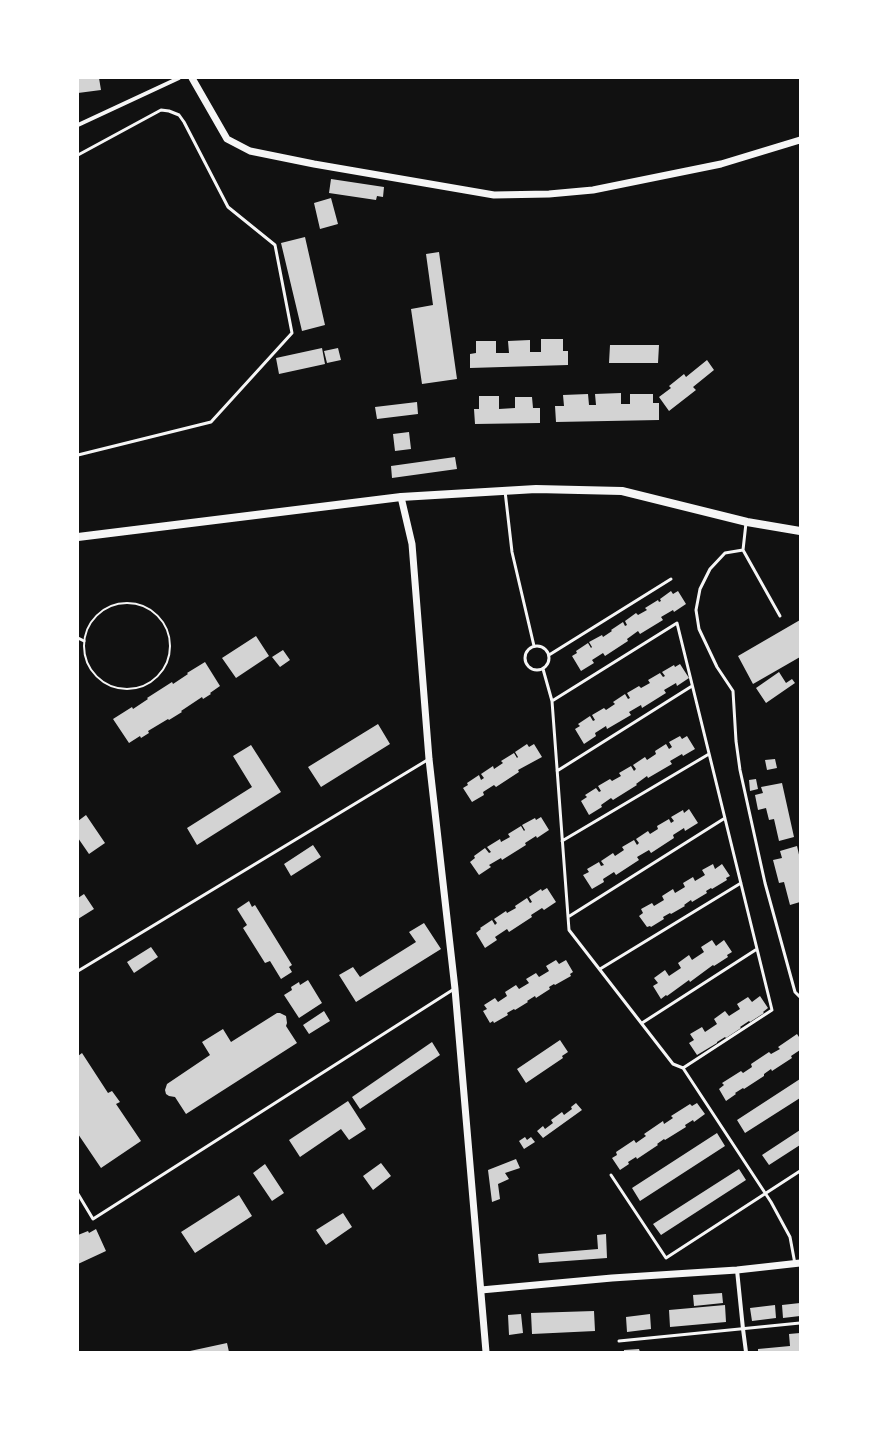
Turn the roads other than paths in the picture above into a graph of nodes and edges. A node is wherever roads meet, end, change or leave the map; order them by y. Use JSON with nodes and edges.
{"nodes":[{"id":1,"x":179,"y":78,"type":"edge"},
{"id":2,"x":192,"y":78,"type":"edge"},
{"id":3,"x":78,"y":125,"type":"edge"},
{"id":4,"x":800,"y":140,"type":"edge"},
{"id":5,"x":78,"y":155,"type":"edge"},
{"id":6,"x":78,"y":455,"type":"edge"},
{"id":7,"x":505,"y":491,"type":"junction"},
{"id":8,"x":401,"y":497,"type":"junction"},
{"id":9,"x":747,"y":522,"type":"junction"},
{"id":10,"x":800,"y":532,"type":"edge"},
{"id":11,"x":78,"y":537,"type":"edge"},
{"id":12,"x":743,"y":550,"type":"junction"},
{"id":13,"x":671,"y":579,"type":"dead end"},
{"id":14,"x":780,"y":616,"type":"dead end"},
{"id":15,"x":78,"y":638,"type":"edge"},
{"id":16,"x":84,"y":641,"type":"road end"},
{"id":17,"x":534,"y":646,"type":"junction"},
{"id":18,"x":549,"y":655,"type":"junction"},
{"id":19,"x":543,"y":669,"type":"junction"},
{"id":20,"x":692,"y":686,"type":"junction"},
{"id":21,"x":552,"y":701,"type":"junction"},
{"id":22,"x":709,"y":754,"type":"junction"},
{"id":23,"x":429,"y":759,"type":"junction"},
{"id":24,"x":557,"y":771,"type":"junction"},
{"id":25,"x":725,"y":818,"type":"junction"},
{"id":26,"x":562,"y":841,"type":"junction"},
{"id":27,"x":741,"y":883,"type":"junction"},
{"id":28,"x":568,"y":917,"type":"junction"},
{"id":29,"x":757,"y":950,"type":"junction"},
{"id":30,"x":600,"y":969,"type":"junction"},
{"id":31,"x":78,"y":971,"type":"edge"},
{"id":32,"x":455,"y":989,"type":"junction"},
{"id":33,"x":800,"y":997,"type":"edge"},
{"id":34,"x":642,"y":1023,"type":"junction"},
{"id":35,"x":683,"y":1068,"type":"junction"},
{"id":36,"x":800,"y":1171,"type":"edge"},
{"id":37,"x":611,"y":1175,"type":"dead end"},
{"id":38,"x":78,"y":1194,"type":"edge"},
{"id":39,"x":766,"y":1194,"type":"junction"},
{"id":40,"x":797,"y":1263,"type":"edge"},
{"id":41,"x":737,"y":1270,"type":"junction"},
{"id":42,"x":480,"y":1290,"type":"junction"},
{"id":43,"x":800,"y":1324,"type":"edge"},
{"id":44,"x":743,"y":1329,"type":"junction"},
{"id":45,"x":619,"y":1341,"type":"dead end"},
{"id":46,"x":486,"y":1352,"type":"edge"},
{"id":47,"x":746,"y":1352,"type":"edge"}],
"edges":[{"from":1,"to":3,"type":"street"},
{"from":2,"to":4,"type":"street"},
{"from":5,"to":6,"type":"lane"},
{"from":7,"to":8,"type":"main road"},
{"from":7,"to":9,"type":"main road"},
{"from":7,"to":17,"type":"lane"},
{"from":8,"to":11,"type":"main road"},
{"from":8,"to":23,"type":"street"},
{"from":9,"to":10,"type":"main road"},
{"from":9,"to":12,"type":"lane"},
{"from":12,"to":14,"type":"lane"},
{"from":12,"to":33,"type":"lane"},
{"from":13,"to":18,"type":"lane"},
{"from":15,"to":16,"type":"lane"},
{"from":17,"to":18,"type":"lane"},
{"from":17,"to":19,"type":"lane"},
{"from":18,"to":19,"type":"lane"},
{"from":19,"to":21,"type":"lane"},
{"from":20,"to":21,"type":"lane"},
{"from":20,"to":22,"type":"lane"},
{"from":20,"to":24,"type":"lane"},
{"from":21,"to":24,"type":"lane"},
{"from":22,"to":25,"type":"lane"},
{"from":22,"to":26,"type":"lane"},
{"from":23,"to":31,"type":"lane"},
{"from":23,"to":32,"type":"street"},
{"from":24,"to":26,"type":"lane"},
{"from":25,"to":27,"type":"lane"},
{"from":25,"to":28,"type":"lane"},
{"from":26,"to":28,"type":"lane"},
{"from":27,"to":29,"type":"lane"},
{"from":27,"to":30,"type":"lane"},
{"from":28,"to":30,"type":"lane"},
{"from":29,"to":34,"type":"lane"},
{"from":29,"to":35,"type":"lane"},
{"from":30,"to":34,"type":"lane"},
{"from":32,"to":38,"type":"lane"},
{"from":32,"to":42,"type":"street"},
{"from":34,"to":35,"type":"lane"},
{"from":35,"to":39,"type":"lane"},
{"from":36,"to":39,"type":"lane"},
{"from":37,"to":39,"type":"lane"},
{"from":39,"to":40,"type":"lane"},
{"from":40,"to":41,"type":"street"},
{"from":41,"to":42,"type":"street"},
{"from":41,"to":44,"type":"street"},
{"from":42,"to":46,"type":"street"},
{"from":43,"to":44,"type":"lane"},
{"from":44,"to":45,"type":"lane"},
{"from":44,"to":47,"type":"street"}]}
